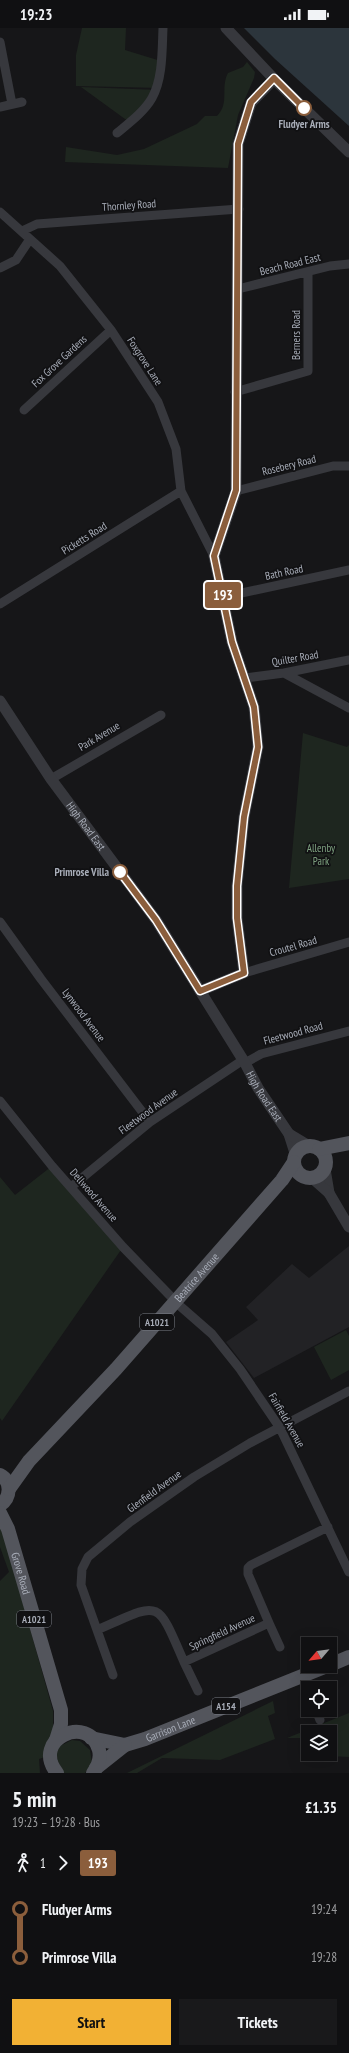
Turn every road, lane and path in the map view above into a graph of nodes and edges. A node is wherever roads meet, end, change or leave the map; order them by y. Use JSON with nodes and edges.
{"nodes":[{"id":1,"x":163,"y":28,"type":"edge"},
{"id":2,"x":226,"y":28,"type":"edge"},
{"id":3,"x":0,"y":42,"type":"edge"},
{"id":4,"x":274,"y":78,"type":"junction"},
{"id":5,"x":22,"y":102,"type":"dead end"},
{"id":6,"x":12,"y":104,"type":"junction"},
{"id":7,"x":0,"y":106,"type":"edge"},
{"id":8,"x":117,"y":133,"type":"dead end"},
{"id":9,"x":349,"y":152,"type":"edge"},
{"id":10,"x":238,"y":209,"type":"junction"},
{"id":11,"x":0,"y":212,"type":"edge"},
{"id":12,"x":22,"y":231,"type":"junction"},
{"id":13,"x":30,"y":238,"type":"junction"},
{"id":14,"x":349,"y":264,"type":"edge"},
{"id":15,"x":0,"y":268,"type":"edge"},
{"id":16,"x":308,"y":272,"type":"junction"},
{"id":17,"x":238,"y":289,"type":"junction"},
{"id":18,"x":111,"y":330,"type":"junction"},
{"id":19,"x":235,"y":392,"type":"junction"},
{"id":20,"x":24,"y":410,"type":"dead end"},
{"id":21,"x":349,"y":466,"type":"edge"},
{"id":22,"x":236,"y":490,"type":"junction"},
{"id":23,"x":181,"y":491,"type":"junction"},
{"id":24,"x":214,"y":556,"type":"junction"},
{"id":25,"x":349,"y":570,"type":"edge"},
{"id":26,"x":223,"y":597,"type":"junction"},
{"id":27,"x":0,"y":604,"type":"edge"},
{"id":28,"x":349,"y":660,"type":"edge"},
{"id":29,"x":284,"y":673,"type":"junction"},
{"id":30,"x":246,"y":678,"type":"junction"},
{"id":31,"x":0,"y":700,"type":"edge"},
{"id":32,"x":349,"y":708,"type":"edge"},
{"id":33,"x":160,"y":715,"type":"dead end"},
{"id":34,"x":51,"y":778,"type":"junction"},
{"id":35,"x":0,"y":922,"type":"edge"},
{"id":36,"x":349,"y":942,"type":"edge"},
{"id":37,"x":244,"y":973,"type":"junction"},
{"id":38,"x":200,"y":991,"type":"junction"},
{"id":39,"x":349,"y":1031,"type":"edge"},
{"id":40,"x":244,"y":1062,"type":"junction"},
{"id":41,"x":0,"y":1101,"type":"edge"},
{"id":42,"x":150,"y":1122,"type":"junction"},
{"id":43,"x":289,"y":1134,"type":"junction"},
{"id":44,"x":344,"y":1145,"type":"edge"},
{"id":45,"x":314,"y":1147,"type":"junction"},
{"id":46,"x":295,"y":1159,"type":"junction"},
{"id":47,"x":326,"y":1166,"type":"junction"},
{"id":48,"x":307,"y":1177,"type":"junction"},
{"id":49,"x":282,"y":1180,"type":"junction"},
{"id":50,"x":71,"y":1187,"type":"junction"},
{"id":51,"x":329,"y":1193,"type":"junction"},
{"id":52,"x":349,"y":1227,"type":"edge"},
{"id":53,"x":175,"y":1300,"type":"junction"},
{"id":54,"x":349,"y":1391,"type":"edge"},
{"id":55,"x":280,"y":1428,"type":"junction"},
{"id":56,"x":28,"y":1461,"type":"junction"},
{"id":57,"x":0,"y":1474,"type":"edge"},
{"id":58,"x":5,"y":1497,"type":"edge"},
{"id":59,"x":0,"y":1514,"type":"edge"},
{"id":60,"x":328,"y":1527,"type":"junction"},
{"id":61,"x":8,"y":1529,"type":"junction"},
{"id":62,"x":349,"y":1572,"type":"edge"},
{"id":63,"x":269,"y":1623,"type":"junction"},
{"id":64,"x":97,"y":1630,"type":"junction"},
{"id":65,"x":280,"y":1647,"type":"dead end"},
{"id":66,"x":349,"y":1657,"type":"edge"},
{"id":67,"x":184,"y":1662,"type":"junction"},
{"id":68,"x":337,"y":1662,"type":"edge"},
{"id":69,"x":309,"y":1673,"type":"edge"},
{"id":70,"x":113,"y":1675,"type":"dead end"},
{"id":71,"x":302,"y":1676,"type":"junction"},
{"id":72,"x":304,"y":1681,"type":"edge"},
{"id":73,"x":198,"y":1691,"type":"dead end"},
{"id":74,"x":60,"y":1710,"type":"junction"},
{"id":75,"x":319,"y":1717,"type":"edge"},
{"id":76,"x":320,"y":1720,"type":"dead end"},
{"id":77,"x":87,"y":1735,"type":"junction"},
{"id":78,"x":56,"y":1740,"type":"junction"},
{"id":79,"x":125,"y":1744,"type":"junction"},
{"id":80,"x":95,"y":1771,"type":"edge"},
{"id":81,"x":55,"y":1772,"type":"edge"}],
"edges":[{"from":1,"to":8,"type":"street"},
{"from":2,"to":4,"type":"street"},
{"from":3,"to":6,"type":"street"},
{"from":4,"to":9,"type":"street"},
{"from":4,"to":10,"type":"street"},
{"from":5,"to":6,"type":"street"},
{"from":6,"to":7,"type":"street"},
{"from":10,"to":12,"type":"street","name":"Thornley Road"},
{"from":10,"to":17,"type":"street"},
{"from":11,"to":12,"type":"street","name":"Foxgrove Lane"},
{"from":12,"to":13,"type":"street","name":"Foxgrove Lane"},
{"from":13,"to":15,"type":"street"},
{"from":13,"to":18,"type":"street","name":"Foxgrove Lane"},
{"from":14,"to":16,"type":"street","name":"Beach Road East"},
{"from":16,"to":17,"type":"street","name":"Beach Road East"},
{"from":16,"to":19,"type":"street","name":"Berners Road"},
{"from":17,"to":19,"type":"street"},
{"from":18,"to":20,"type":"street","name":"Fox Grove Gardens"},
{"from":18,"to":23,"type":"street","name":"Foxgrove Lane"},
{"from":19,"to":22,"type":"street"},
{"from":21,"to":22,"type":"street","name":"Rosebery Road"},
{"from":22,"to":24,"type":"street"},
{"from":23,"to":24,"type":"street","name":"Foxgrove Lane"},
{"from":23,"to":27,"type":"street","name":"Picketts Road"},
{"from":24,"to":26,"type":"street"},
{"from":25,"to":26,"type":"street","name":"Bath Road"},
{"from":26,"to":30,"type":"street"},
{"from":28,"to":29,"type":"street","name":"Quilter Road"},
{"from":29,"to":30,"type":"street","name":"Quilter Road"},
{"from":29,"to":32,"type":"street"},
{"from":30,"to":37,"type":"street"},
{"from":31,"to":34,"type":"street","name":"High Road East"},
{"from":33,"to":34,"type":"street","name":"Park Avenue"},
{"from":34,"to":38,"type":"street","name":"High Road East"},
{"from":35,"to":42,"type":"street","name":"Lynwood Avenue"},
{"from":36,"to":37,"type":"street","name":"Croutel Road"},
{"from":37,"to":38,"type":"street"},
{"from":38,"to":40,"type":"street","name":"High Road East"},
{"from":39,"to":40,"type":"street","name":"Fleetwood Road"},
{"from":40,"to":42,"type":"street","name":"Fleetwood Avenue"},
{"from":40,"to":43,"type":"street","name":"High Road East"},
{"from":41,"to":50,"type":"street","name":"Dellwood Avenue"},
{"from":42,"to":50,"type":"street","name":"Fleetwood Avenue"},
{"from":43,"to":45,"type":"street","name":"High Road East"},
{"from":43,"to":46,"type":"street","name":"High Road East"},
{"from":44,"to":45,"type":"main road","number":"A1021"},
{"from":44,"to":47,"type":"main road","number":"A1021"},
{"from":45,"to":46,"type":"main road","number":"A1021"},
{"from":45,"to":47,"type":"main road"},
{"from":46,"to":48,"type":"main road"},
{"from":46,"to":49,"type":"main road","name":"Beatrice Avenue","number":"A1021"},
{"from":47,"to":48,"type":"main road","number":"A1021"},
{"from":47,"to":51,"type":"street"},
{"from":48,"to":49,"type":"main road","number":"A1021"},
{"from":48,"to":51,"type":"street"},
{"from":49,"to":53,"type":"main road","name":"Beatrice Avenue","number":"A1021"},
{"from":50,"to":53,"type":"street","name":"Dellwood Avenue"},
{"from":51,"to":52,"type":"street"},
{"from":53,"to":55,"type":"street","name":"Fairfield Avenue"},
{"from":53,"to":56,"type":"main road","name":"Beatrice Avenue","number":"A1021"},
{"from":54,"to":55,"type":"street","name":"Glenfield Avenue"},
{"from":55,"to":60,"type":"street","name":"Fairfield Avenue"},
{"from":55,"to":64,"type":"street","name":"Glenfield Avenue"},
{"from":56,"to":57,"type":"main road","name":"Beatrice Avenue","number":"A1021"},
{"from":56,"to":58,"type":"main road","name":"Beatrice Avenue","number":"A1021"},
{"from":57,"to":58,"type":"main road"},
{"from":58,"to":61,"type":"main road","name":"Grove Road","number":"A1021"},
{"from":59,"to":61,"type":"main road","name":"Grove Road","number":"A1021"},
{"from":60,"to":62,"type":"street","name":"Fairfield Avenue"},
{"from":60,"to":63,"type":"street","name":"Springfield Avenue"},
{"from":61,"to":74,"type":"main road","name":"Grove Road","number":"A1021"},
{"from":63,"to":65,"type":"street","name":"Springfield Avenue"},
{"from":63,"to":67,"type":"street","name":"Springfield Avenue"},
{"from":64,"to":67,"type":"street","name":"Springfield Avenue"},
{"from":64,"to":70,"type":"street","name":"Glenfield Avenue"},
{"from":66,"to":68,"type":"main road","name":"Garrison Lane","number":"A154"},
{"from":67,"to":73,"type":"street","name":"Springfield Avenue"},
{"from":69,"to":71,"type":"main road","name":"Garrison Lane","number":"A154"},
{"from":71,"to":72,"type":"street"},
{"from":71,"to":79,"type":"main road","name":"Garrison Lane","number":"A154"},
{"from":74,"to":77,"type":"main road"},
{"from":74,"to":78,"type":"main road","name":"Grove Road","number":"A1021"},
{"from":75,"to":76,"type":"street"},
{"from":77,"to":78,"type":"main road","name":"Garrison Lane"},
{"from":77,"to":79,"type":"main road","name":"Garrison Lane","number":"A154"},
{"from":77,"to":80,"type":"main road"},
{"from":78,"to":81,"type":"main road","name":"Grove Road"},
{"from":79,"to":80,"type":"main road","name":"Garrison Lane","number":"A154"}]}
